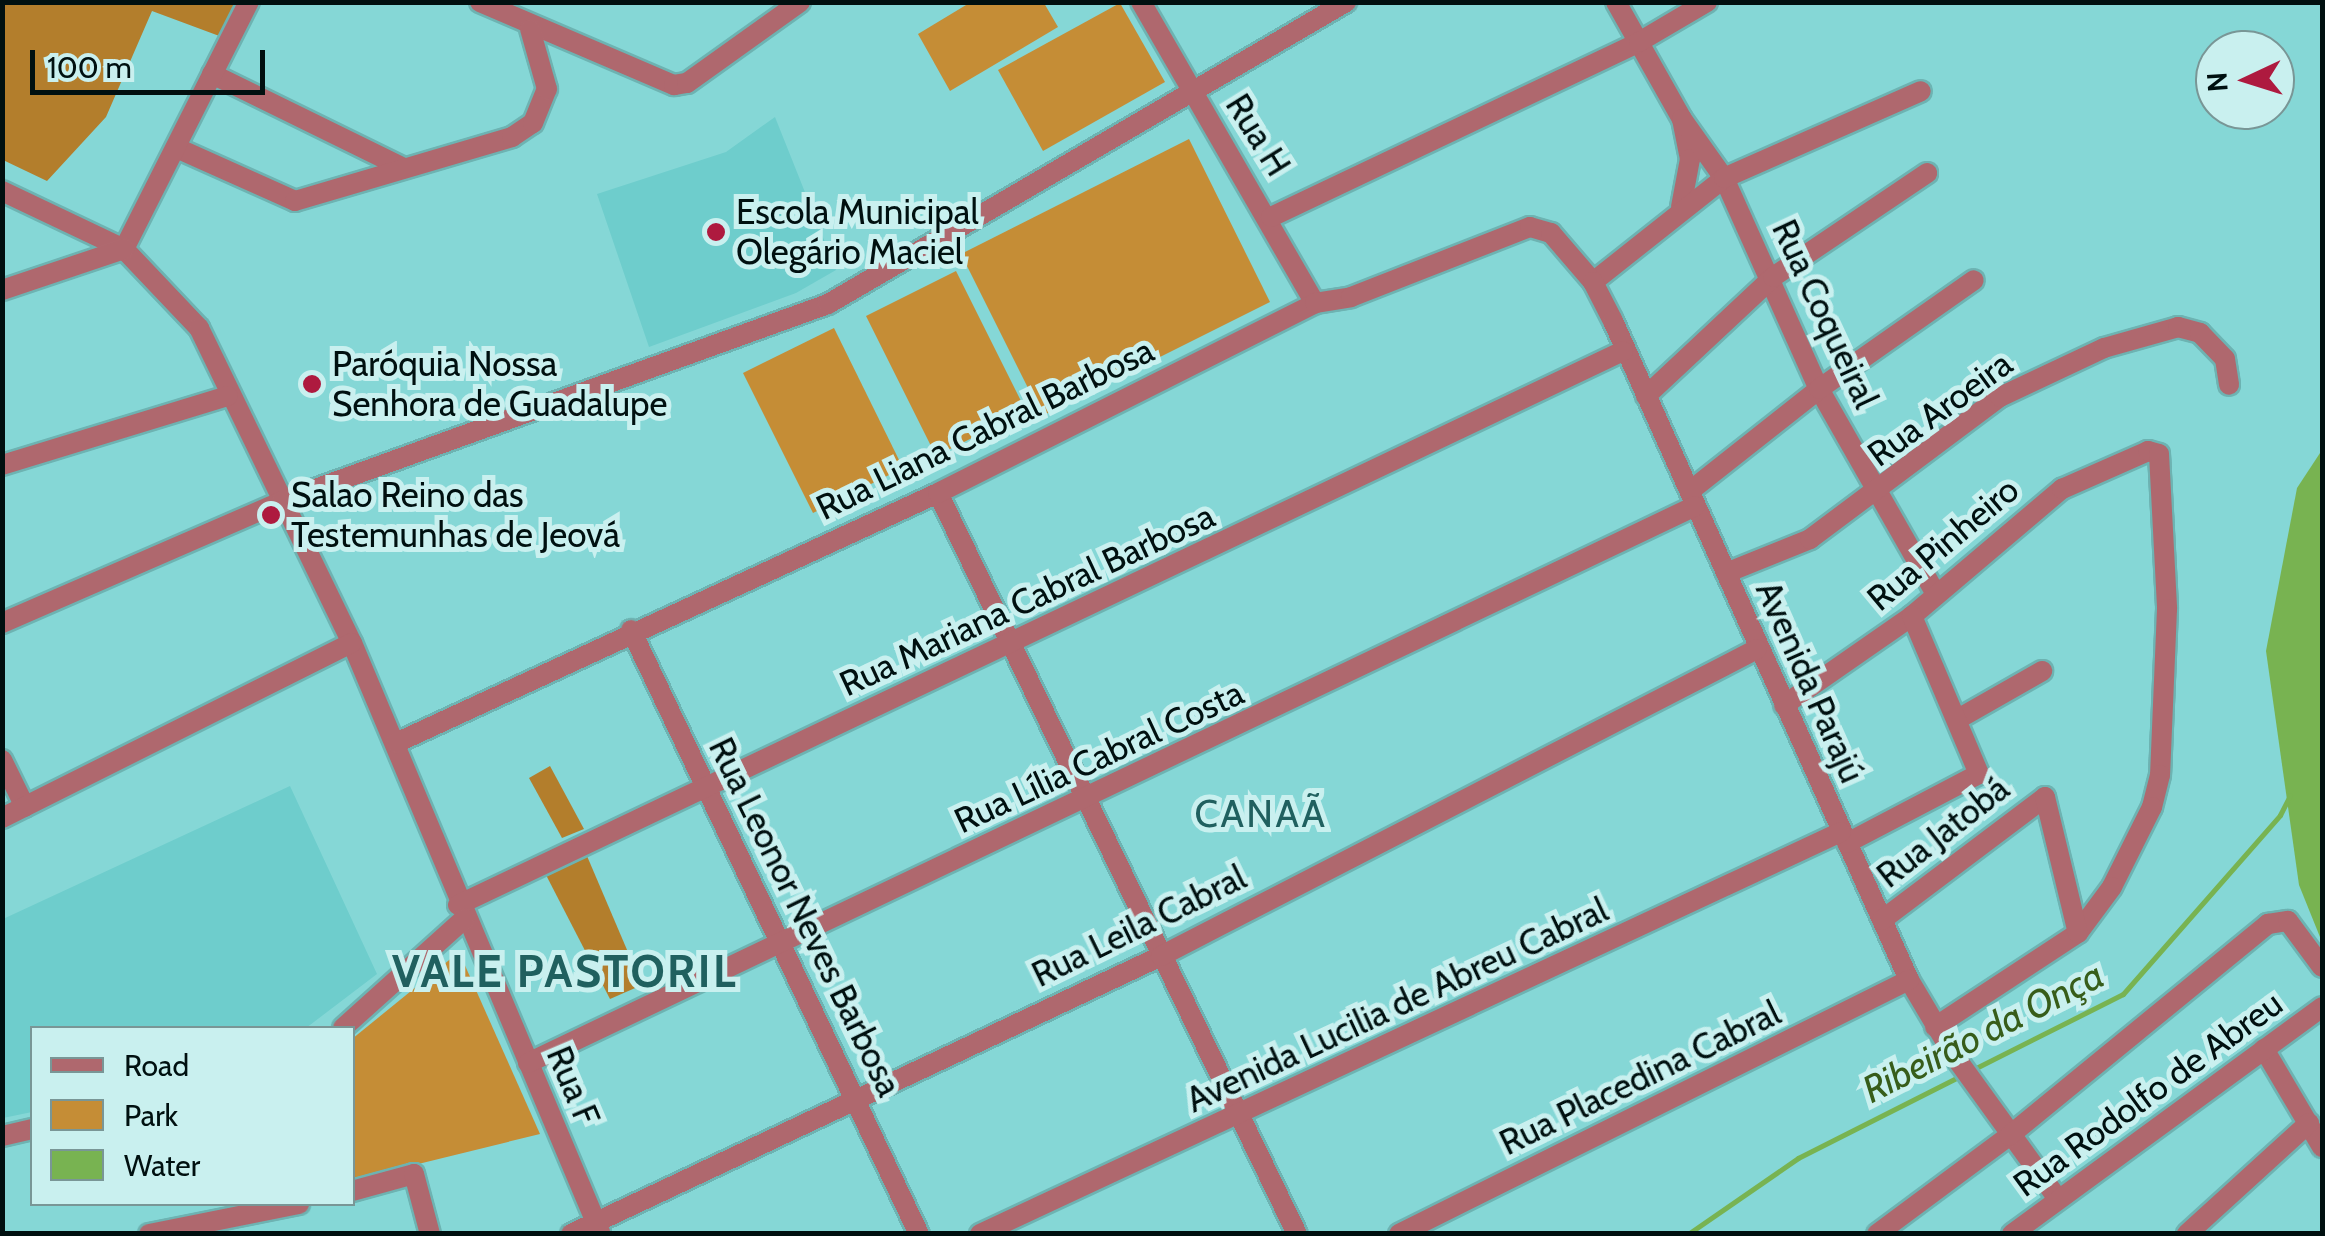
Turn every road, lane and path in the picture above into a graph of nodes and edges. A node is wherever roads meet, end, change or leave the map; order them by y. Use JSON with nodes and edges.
{"nodes":[{"id":1,"x":249,"y":2,"type":"edge"},
{"id":2,"x":800,"y":2,"type":"edge"},
{"id":3,"x":1141,"y":2,"type":"edge"},
{"id":4,"x":1346,"y":2,"type":"edge"},
{"id":5,"x":1616,"y":2,"type":"edge"},
{"id":6,"x":1707,"y":2,"type":"edge"},
{"id":7,"x":496,"y":6,"type":"edge"},
{"id":8,"x":530,"y":29,"type":"junction"},
{"id":9,"x":1639,"y":42,"type":"junction"},
{"id":10,"x":212,"y":74,"type":"junction"},
{"id":11,"x":1921,"y":91,"type":"dead end"},
{"id":12,"x":1193,"y":92,"type":"junction"},
{"id":13,"x":1682,"y":119,"type":"junction"},
{"id":14,"x":179,"y":149,"type":"junction"},
{"id":15,"x":404,"y":168,"type":"junction"},
{"id":16,"x":1926,"y":174,"type":"dead end"},
{"id":17,"x":1724,"y":178,"type":"junction"},
{"id":18,"x":2,"y":191,"type":"edge"},
{"id":19,"x":1681,"y":207,"type":"junction"},
{"id":20,"x":1270,"y":217,"type":"junction"},
{"id":21,"x":124,"y":250,"type":"junction"},
{"id":22,"x":1773,"y":277,"type":"junction"},
{"id":23,"x":1974,"y":280,"type":"dead end"},
{"id":24,"x":1594,"y":282,"type":"junction"},
{"id":25,"x":2,"y":290,"type":"edge"},
{"id":26,"x":1315,"y":303,"type":"junction"},
{"id":27,"x":1623,"y":351,"type":"junction"},
{"id":28,"x":2229,"y":385,"type":"dead end"},
{"id":29,"x":1819,"y":389,"type":"junction"},
{"id":30,"x":228,"y":396,"type":"junction"},
{"id":31,"x":1646,"y":396,"type":"junction"},
{"id":32,"x":2,"y":466,"type":"edge"},
{"id":33,"x":938,"y":493,"type":"junction"},
{"id":34,"x":1879,"y":494,"type":"junction"},
{"id":35,"x":1693,"y":499,"type":"junction"},
{"id":36,"x":282,"y":501,"type":"junction"},
{"id":37,"x":1726,"y":573,"type":"junction"},
{"id":38,"x":1935,"y":592,"type":"junction"},
{"id":39,"x":1912,"y":616,"type":"junction"},
{"id":40,"x":2,"y":623,"type":"edge"},
{"id":41,"x":631,"y":630,"type":"junction"},
{"id":42,"x":352,"y":644,"type":"junction"},
{"id":43,"x":1013,"y":644,"type":"junction"},
{"id":44,"x":1757,"y":649,"type":"junction"},
{"id":45,"x":2042,"y":671,"type":"dead end"},
{"id":46,"x":1784,"y":706,"type":"junction"},
{"id":47,"x":1958,"y":719,"type":"junction"},
{"id":48,"x":396,"y":742,"type":"junction"},
{"id":49,"x":2,"y":760,"type":"edge"},
{"id":50,"x":705,"y":788,"type":"junction"},
{"id":51,"x":1086,"y":802,"type":"junction"},
{"id":52,"x":25,"y":806,"type":"junction"},
{"id":53,"x":2,"y":818,"type":"edge"},
{"id":54,"x":1844,"y":837,"type":"junction"},
{"id":55,"x":461,"y":912,"type":"junction"},
{"id":56,"x":1882,"y":920,"type":"junction"},
{"id":57,"x":2078,"y":933,"type":"junction"},
{"id":58,"x":779,"y":940,"type":"junction"},
{"id":59,"x":1161,"y":956,"type":"junction"},
{"id":60,"x":2322,"y":966,"type":"edge"},
{"id":61,"x":1909,"y":980,"type":"junction"},
{"id":62,"x":2322,"y":1007,"type":"edge"},
{"id":63,"x":345,"y":1026,"type":"edge"},
{"id":64,"x":1935,"y":1026,"type":"junction"},
{"id":65,"x":2264,"y":1050,"type":"junction"},
{"id":66,"x":528,"y":1063,"type":"junction"},
{"id":67,"x":855,"y":1095,"type":"junction"},
{"id":68,"x":1241,"y":1114,"type":"junction"},
{"id":69,"x":2309,"y":1122,"type":"junction"},
{"id":70,"x":30,"y":1129,"type":"edge"},
{"id":71,"x":2,"y":1136,"type":"edge"},
{"id":72,"x":2010,"y":1136,"type":"junction"},
{"id":73,"x":2322,"y":1147,"type":"edge"},
{"id":74,"x":355,"y":1189,"type":"edge"},
{"id":75,"x":2058,"y":1198,"type":"junction"},
{"id":76,"x":289,"y":1206,"type":"edge"},
{"id":77,"x":599,"y":1228,"type":"edge"},
{"id":78,"x":149,"y":1234,"type":"edge"},
{"id":79,"x":430,"y":1234,"type":"edge"},
{"id":80,"x":571,"y":1234,"type":"edge"},
{"id":81,"x":918,"y":1234,"type":"edge"},
{"id":82,"x":980,"y":1234,"type":"edge"},
{"id":83,"x":1297,"y":1234,"type":"edge"},
{"id":84,"x":1399,"y":1234,"type":"edge"},
{"id":85,"x":1877,"y":1234,"type":"edge"},
{"id":86,"x":2012,"y":1234,"type":"edge"},
{"id":87,"x":2186,"y":1234,"type":"edge"}],
"edges":[{"from":1,"to":10,"type":"street"},
{"from":2,"to":8,"type":"street"},
{"from":3,"to":12,"type":"street","name":"Rua H"},
{"from":4,"to":12,"type":"street"},
{"from":5,"to":9,"type":"street","name":"Rua Coqueiral"},
{"from":6,"to":9,"type":"street"},
{"from":7,"to":8,"type":"street"},
{"from":8,"to":15,"type":"street"},
{"from":9,"to":13,"type":"street","name":"Rua Coqueiral"},
{"from":9,"to":20,"type":"street"},
{"from":10,"to":14,"type":"street"},
{"from":10,"to":15,"type":"street"},
{"from":11,"to":17,"type":"street"},
{"from":12,"to":20,"type":"street","name":"Rua H"},
{"from":12,"to":36,"type":"street"},
{"from":13,"to":17,"type":"street","name":"Rua Coqueiral"},
{"from":13,"to":19,"type":"street"},
{"from":14,"to":15,"type":"street"},
{"from":14,"to":21,"type":"street"},
{"from":16,"to":22,"type":"street"},
{"from":17,"to":19,"type":"street"},
{"from":17,"to":22,"type":"street","name":"Rua Coqueiral"},
{"from":18,"to":21,"type":"street"},
{"from":19,"to":24,"type":"street"},
{"from":20,"to":26,"type":"street","name":"Rua H"},
{"from":21,"to":25,"type":"street"},
{"from":21,"to":30,"type":"street","name":"Rua F"},
{"from":22,"to":29,"type":"street","name":"Rua Coqueiral"},
{"from":22,"to":31,"type":"street"},
{"from":23,"to":29,"type":"street","name":"Rua Lília Cabral Costa"},
{"from":24,"to":26,"type":"street","name":"Rua Liana Cabral Barbosa"},
{"from":24,"to":27,"type":"street","name":"Avenida Parajú"},
{"from":26,"to":33,"type":"street","name":"Rua Liana Cabral Barbosa"},
{"from":27,"to":31,"type":"street","name":"Avenida Parajú"},
{"from":27,"to":43,"type":"street","name":"Rua Mariana Cabral Barbosa"},
{"from":28,"to":34,"type":"street","name":"Rua Aroeira"},
{"from":29,"to":34,"type":"street","name":"Rua Coqueiral"},
{"from":29,"to":35,"type":"street","name":"Rua Lília Cabral Costa"},
{"from":30,"to":32,"type":"street"},
{"from":30,"to":36,"type":"street","name":"Rua F"},
{"from":31,"to":35,"type":"street","name":"Avenida Parajú"},
{"from":33,"to":41,"type":"street","name":"Rua Liana Cabral Barbosa"},
{"from":33,"to":43,"type":"street"},
{"from":34,"to":37,"type":"street","name":"Rua Aroeira"},
{"from":34,"to":38,"type":"street","name":"Rua Coqueiral"},
{"from":35,"to":37,"type":"street","name":"Avenida Parajú"},
{"from":35,"to":51,"type":"street","name":"Rua Lília Cabral Costa"},
{"from":36,"to":40,"type":"street"},
{"from":36,"to":42,"type":"street","name":"Rua F"},
{"from":37,"to":44,"type":"street","name":"Avenida Parajú"},
{"from":38,"to":39,"type":"street","name":"Rua Pinheiro"},
{"from":38,"to":57,"type":"street","name":"Rua Pinheiro"},
{"from":39,"to":46,"type":"street","name":"Rua Pinheiro"},
{"from":39,"to":47,"type":"street"},
{"from":41,"to":48,"type":"street","name":"Rua Liana Cabral Barbosa"},
{"from":41,"to":50,"type":"street","name":"Rua Leonor Neves Barbosa"},
{"from":42,"to":48,"type":"street","name":"Rua F"},
{"from":42,"to":52,"type":"street"},
{"from":43,"to":50,"type":"street","name":"Rua Mariana Cabral Barbosa"},
{"from":43,"to":51,"type":"street"},
{"from":44,"to":46,"type":"street","name":"Avenida Parajú"},
{"from":44,"to":59,"type":"street","name":"Rua Leila Cabral"},
{"from":45,"to":47,"type":"street"},
{"from":46,"to":54,"type":"street","name":"Avenida Parajú"},
{"from":47,"to":54,"type":"street","name":"Avenida Lucilia de Abreu Cabral"},
{"from":48,"to":55,"type":"street","name":"Rua F"},
{"from":49,"to":52,"type":"street"},
{"from":50,"to":55,"type":"street","name":"Rua Mariana Cabral Barbosa"},
{"from":50,"to":58,"type":"street","name":"Rua Leonor Neves Barbosa"},
{"from":51,"to":58,"type":"street","name":"Rua Lília Cabral Costa"},
{"from":51,"to":59,"type":"street"},
{"from":52,"to":53,"type":"street"},
{"from":54,"to":56,"type":"street","name":"Avenida Parajú"},
{"from":54,"to":68,"type":"street","name":"Avenida Lucilia de Abreu Cabral"},
{"from":55,"to":63,"type":"street","name":"Rua Mariana Cabral Barbosa"},
{"from":55,"to":66,"type":"street","name":"Rua F"},
{"from":56,"to":57,"type":"street","name":"Rua Jatobá"},
{"from":56,"to":61,"type":"street","name":"Avenida Parajú"},
{"from":57,"to":64,"type":"street"},
{"from":58,"to":66,"type":"street","name":"Rua Lília Cabral Costa"},
{"from":58,"to":67,"type":"street","name":"Rua Leonor Neves Barbosa"},
{"from":59,"to":67,"type":"street","name":"Rua Leila Cabral"},
{"from":59,"to":68,"type":"street"},
{"from":60,"to":72,"type":"street"},
{"from":61,"to":64,"type":"street","name":"Avenida Parajú"},
{"from":61,"to":84,"type":"street","name":"Rua Placedina Cabral"},
{"from":62,"to":65,"type":"street","name":"Rua Rodolfo de Abreu"},
{"from":64,"to":72,"type":"street","name":"Avenida Parajú"},
{"from":65,"to":69,"type":"street"},
{"from":65,"to":75,"type":"street","name":"Rua Rodolfo de Abreu"},
{"from":66,"to":77,"type":"street","name":"Rua F"},
{"from":67,"to":77,"type":"street","name":"Rua Leila Cabral"},
{"from":67,"to":81,"type":"street","name":"Rua Leonor Neves Barbosa"},
{"from":68,"to":82,"type":"street","name":"Avenida Lucilia de Abreu Cabral"},
{"from":68,"to":83,"type":"street"},
{"from":69,"to":73,"type":"street"},
{"from":69,"to":87,"type":"street"},
{"from":70,"to":71,"type":"street"},
{"from":72,"to":75,"type":"street","name":"Avenida Parajú"},
{"from":72,"to":85,"type":"street"},
{"from":74,"to":79,"type":"street"},
{"from":75,"to":86,"type":"street","name":"Rua Rodolfo de Abreu"},
{"from":76,"to":78,"type":"street"},
{"from":77,"to":80,"type":"street","name":"Rua Leila Cabral"}]}
